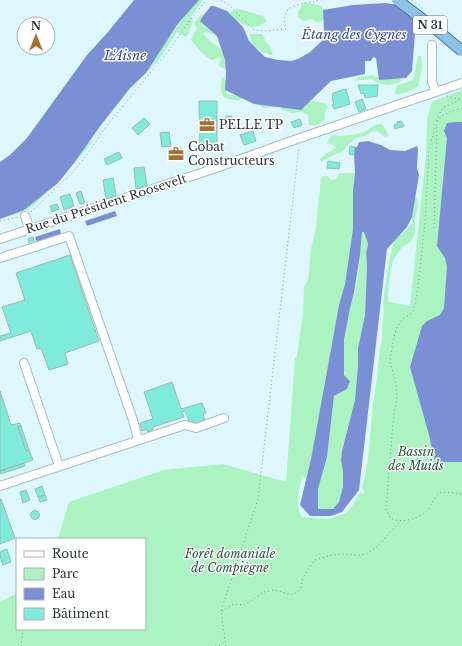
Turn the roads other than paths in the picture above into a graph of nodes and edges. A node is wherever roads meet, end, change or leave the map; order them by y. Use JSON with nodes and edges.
{"nodes":[{"id":1,"x":397,"y":0,"type":"edge"},
{"id":2,"x":432,"y":45,"type":"dead end"},
{"id":3,"x":462,"y":51,"type":"edge"},
{"id":4,"x":462,"y":83,"type":"edge"},
{"id":5,"x":436,"y":92,"type":"junction"},
{"id":6,"x":24,"y":216,"type":"road end"},
{"id":7,"x":30,"y":229,"type":"junction"},
{"id":8,"x":0,"y":239,"type":"edge"},
{"id":9,"x":0,"y":258,"type":"edge"},
{"id":10,"x":24,"y":363,"type":"dead end"},
{"id":11,"x":224,"y":418,"type":"dead end"},
{"id":12,"x":138,"y":440,"type":"junction"},
{"id":13,"x":59,"y":466,"type":"junction"},
{"id":14,"x":0,"y":486,"type":"edge"}],
"edges":[{"from":1,"to":3,"type":"main road","number":"N 31","bridge":true},
{"from":2,"to":5,"type":"street"},
{"from":4,"to":5,"type":"street","name":"Rue du Président Roosevelt"},
{"from":5,"to":7,"type":"street","name":"Rue du Président Roosevelt"},
{"from":6,"to":7,"type":"street"},
{"from":7,"to":8,"type":"street","name":"Rue du Président Roosevelt"},
{"from":9,"to":12,"type":"street"},
{"from":10,"to":13,"type":"street"},
{"from":11,"to":12,"type":"street"},
{"from":12,"to":13,"type":"street"},
{"from":13,"to":14,"type":"street"}]}
